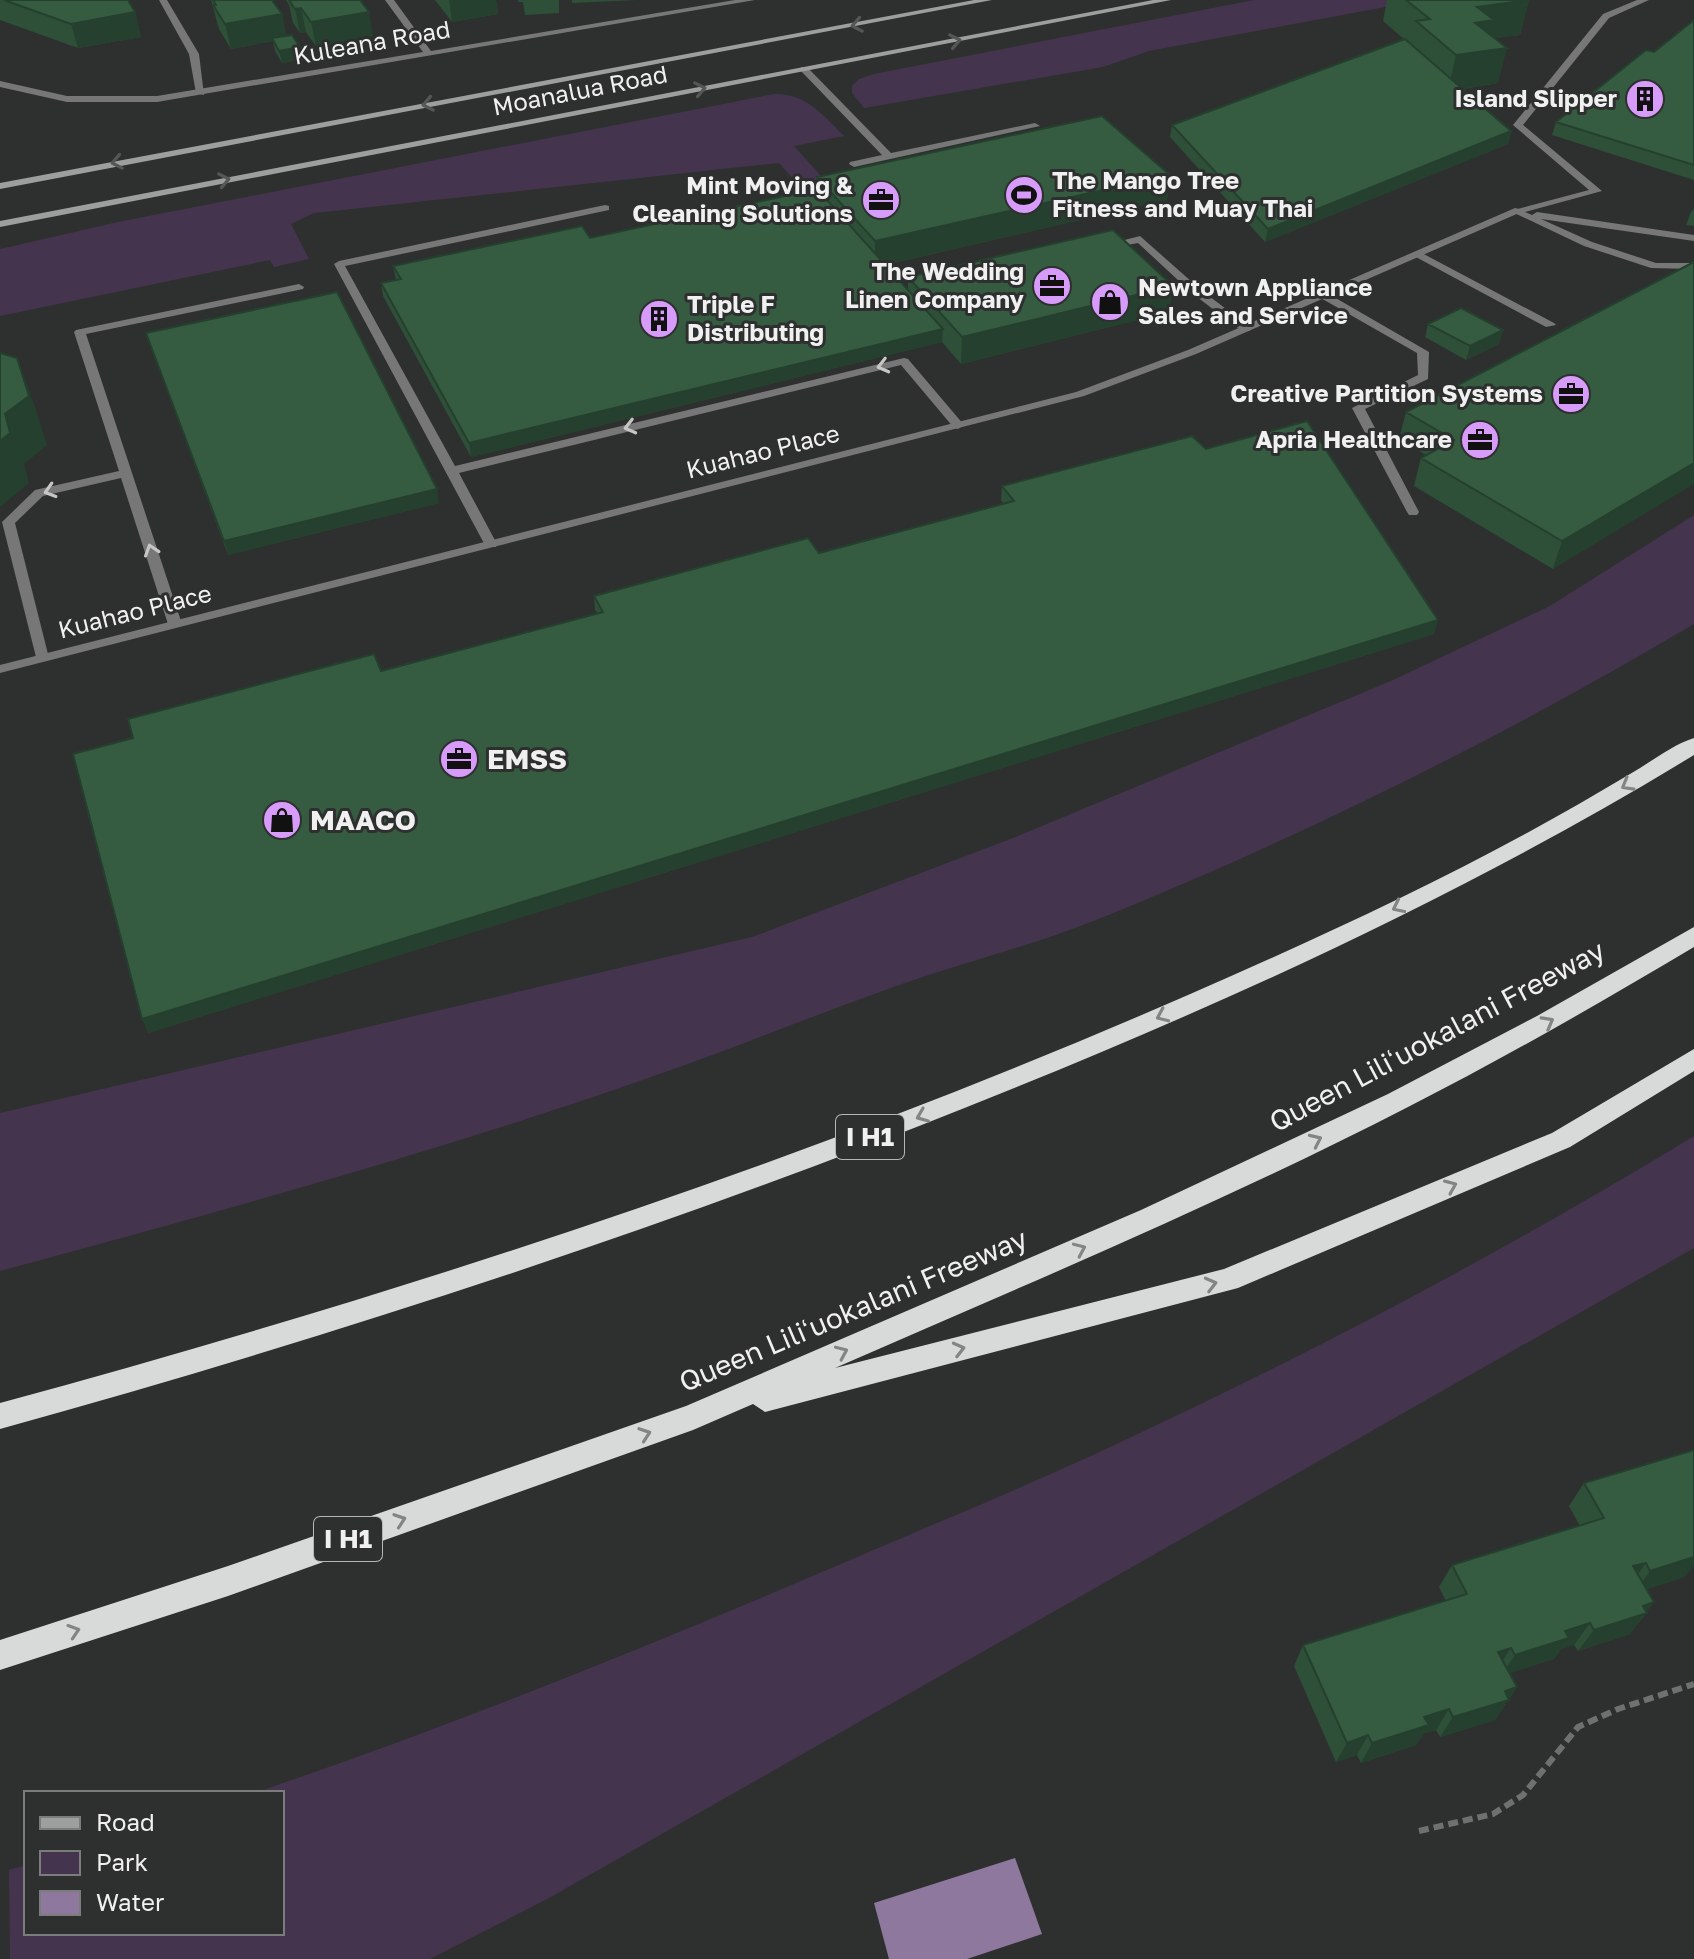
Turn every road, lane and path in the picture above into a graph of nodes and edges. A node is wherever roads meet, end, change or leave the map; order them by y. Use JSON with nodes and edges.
{"nodes":[{"id":1,"x":163,"y":0,"type":"edge"},
{"id":2,"x":389,"y":0,"type":"edge"},
{"id":3,"x":751,"y":0,"type":"edge"},
{"id":4,"x":988,"y":0,"type":"edge"},
{"id":5,"x":1167,"y":0,"type":"edge"},
{"id":6,"x":1645,"y":0,"type":"edge"},
{"id":7,"x":428,"y":53,"type":"junction"},
{"id":8,"x":804,"y":69,"type":"junction"},
{"id":9,"x":0,"y":84,"type":"edge"},
{"id":10,"x":201,"y":93,"type":"junction"},
{"id":11,"x":1035,"y":126,"type":"dead end"},
{"id":12,"x":889,"y":157,"type":"junction"},
{"id":13,"x":854,"y":164,"type":"dead end"},
{"id":14,"x":0,"y":186,"type":"edge"},
{"id":15,"x":605,"y":208,"type":"dead end"},
{"id":16,"x":1515,"y":211,"type":"junction"},
{"id":17,"x":0,"y":224,"type":"edge"},
{"id":18,"x":1694,"y":238,"type":"edge"},
{"id":19,"x":1094,"y":249,"type":"edge"},
{"id":20,"x":1418,"y":254,"type":"junction"},
{"id":21,"x":1694,"y":266,"type":"edge"},
{"id":22,"x":299,"y":287,"type":"dead end"},
{"id":23,"x":1323,"y":295,"type":"junction"},
{"id":24,"x":1550,"y":325,"type":"dead end"},
{"id":25,"x":1246,"y":329,"type":"junction"},
{"id":26,"x":958,"y":425,"type":"junction"},
{"id":27,"x":451,"y":471,"type":"junction"},
{"id":28,"x":126,"y":473,"type":"junction"},
{"id":29,"x":1413,"y":512,"type":"dead end"},
{"id":30,"x":491,"y":544,"type":"junction"},
{"id":31,"x":175,"y":624,"type":"junction"},
{"id":32,"x":42,"y":658,"type":"junction"},
{"id":33,"x":0,"y":669,"type":"edge"},
{"id":34,"x":1694,"y":745,"type":"edge"},
{"id":35,"x":1694,"y":936,"type":"edge"},
{"id":36,"x":1694,"y":1059,"type":"edge"},
{"id":37,"x":0,"y":1416,"type":"edge"},
{"id":38,"x":693,"y":1417,"type":"junction"},
{"id":39,"x":0,"y":1655,"type":"edge"},
{"id":40,"x":1694,"y":1684,"type":"edge"},
{"id":41,"x":1419,"y":1831,"type":"dead end"}],
"edges":[{"from":1,"to":10,"type":"street"},
{"from":2,"to":7,"type":"street"},
{"from":3,"to":7,"type":"street","name":"Kuleana Road"},
{"from":4,"to":14,"type":"main road","name":"Moanalua Road","one_way":true},
{"from":8,"to":5,"type":"main road","name":"Moanalua Road","one_way":true},
{"from":6,"to":16,"type":"street","name":"Kuahao Place"},
{"from":7,"to":10,"type":"street","name":"Kuleana Road"},
{"from":8,"to":12,"type":"street"},
{"from":17,"to":8,"type":"main road","name":"Moanalua Road","one_way":true},
{"from":9,"to":10,"type":"street","name":"Kuleana Road"},
{"from":11,"to":12,"type":"street"},
{"from":12,"to":13,"type":"street"},
{"from":15,"to":27,"type":"street"},
{"from":16,"to":18,"type":"street"},
{"from":16,"to":20,"type":"street","name":"Kuahao Place"},
{"from":16,"to":21,"type":"street"},
{"from":19,"to":25,"type":"street"},
{"from":20,"to":23,"type":"street","name":"Kuahao Place"},
{"from":20,"to":24,"type":"street"},
{"from":22,"to":28,"type":"street"},
{"from":23,"to":25,"type":"street","name":"Kuahao Place"},
{"from":23,"to":29,"type":"street"},
{"from":25,"to":26,"type":"street","name":"Kuahao Place"},
{"from":26,"to":27,"type":"street","one_way":true},
{"from":26,"to":30,"type":"street","name":"Kuahao Place"},
{"from":27,"to":30,"type":"street"},
{"from":31,"to":28,"type":"street","one_way":true},
{"from":28,"to":32,"type":"street","one_way":true},
{"from":30,"to":31,"type":"street","name":"Kuahao Place"},
{"from":31,"to":32,"type":"street","name":"Kuahao Place"},
{"from":32,"to":33,"type":"street","name":"Kuahao Place"},
{"from":34,"to":37,"type":"highway","number":"I H1","one_way":true},
{"from":38,"to":35,"type":"highway","name":"Queen Liliʻuokalani Freeway","number":"I H1","one_way":true},
{"from":38,"to":36,"type":"highway","one_way":true},
{"from":39,"to":38,"type":"highway","name":"Queen Liliʻuokalani Freeway","number":"I H1","one_way":true},
{"from":40,"to":41,"type":"path"}]}
